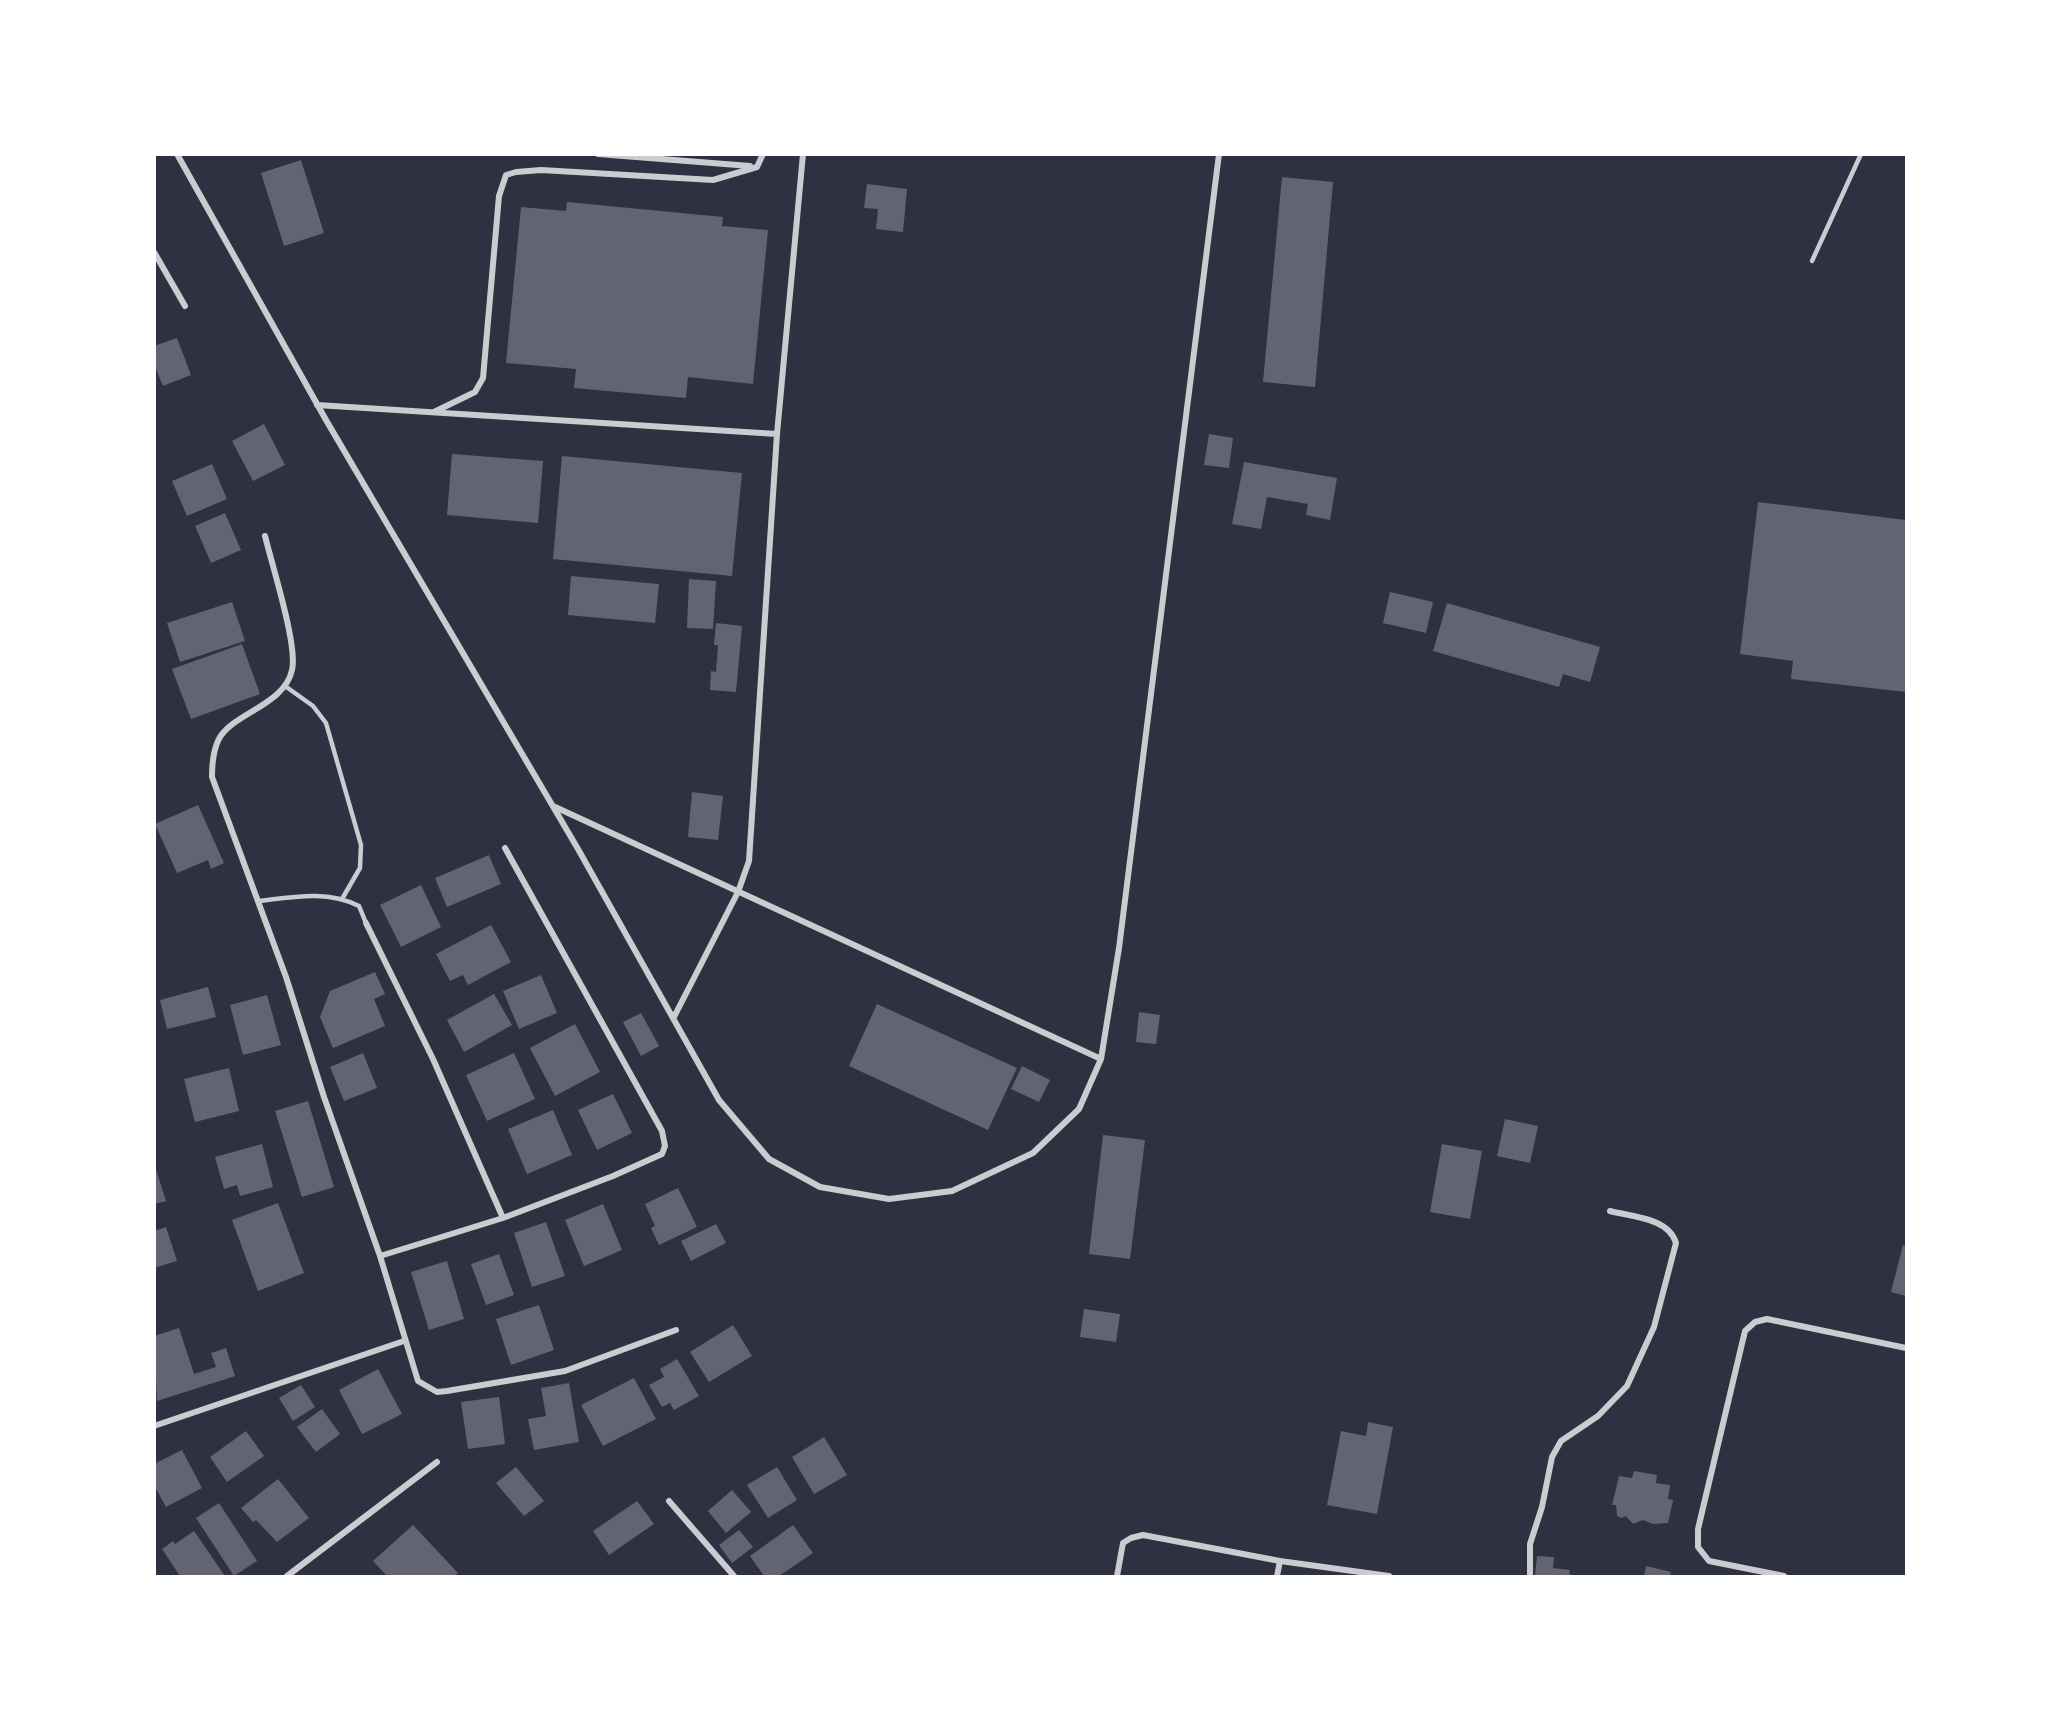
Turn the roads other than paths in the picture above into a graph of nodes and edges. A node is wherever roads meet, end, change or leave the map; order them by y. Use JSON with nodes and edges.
{"nodes":[{"id":1,"x":177,"y":154,"type":"edge"},
{"id":2,"x":598,"y":154,"type":"edge"},
{"id":3,"x":763,"y":154,"type":"edge"},
{"id":4,"x":803,"y":154,"type":"edge"},
{"id":5,"x":1219,"y":154,"type":"edge"},
{"id":6,"x":1861,"y":154,"type":"edge"},
{"id":7,"x":758,"y":167,"type":"junction"},
{"id":8,"x":154,"y":252,"type":"edge"},
{"id":9,"x":1812,"y":261,"type":"dead end"},
{"id":10,"x":185,"y":306,"type":"dead end"},
{"id":11,"x":317,"y":405,"type":"junction"},
{"id":12,"x":434,"y":412,"type":"junction"},
{"id":13,"x":777,"y":434,"type":"junction"},
{"id":14,"x":265,"y":536,"type":"dead end"},
{"id":15,"x":285,"y":686,"type":"junction"},
{"id":16,"x":552,"y":806,"type":"junction"},
{"id":17,"x":504,"y":848,"type":"dead end"},
{"id":18,"x":738,"y":892,"type":"junction"},
{"id":19,"x":342,"y":898,"type":"junction"},
{"id":20,"x":259,"y":901,"type":"junction"},
{"id":21,"x":366,"y":922,"type":"joint"},
{"id":22,"x":674,"y":1017,"type":"junction"},
{"id":23,"x":1101,"y":1059,"type":"junction"},
{"id":24,"x":1610,"y":1211,"type":"dead end"},
{"id":25,"x":503,"y":1218,"type":"junction"},
{"id":26,"x":380,"y":1256,"type":"junction"},
{"id":27,"x":676,"y":1330,"type":"dead end"},
{"id":28,"x":404,"y":1341,"type":"junction"},
{"id":29,"x":1906,"y":1348,"type":"edge"},
{"id":30,"x":154,"y":1426,"type":"edge"},
{"id":31,"x":437,"y":1462,"type":"dead end"},
{"id":32,"x":669,"y":1501,"type":"dead end"},
{"id":33,"x":1280,"y":1561,"type":"junction"},
{"id":34,"x":732,"y":1574,"type":"edge"},
{"id":35,"x":287,"y":1576,"type":"edge"},
{"id":36,"x":722,"y":1576,"type":"edge"},
{"id":37,"x":1117,"y":1576,"type":"edge"},
{"id":38,"x":1277,"y":1576,"type":"edge"},
{"id":39,"x":1389,"y":1576,"type":"edge"},
{"id":40,"x":1530,"y":1576,"type":"edge"},
{"id":41,"x":1784,"y":1576,"type":"edge"}],
"edges":[{"from":1,"to":11,"type":"street"},
{"from":2,"to":7,"type":"street"},
{"from":3,"to":7,"type":"street"},
{"from":4,"to":13,"type":"street"},
{"from":5,"to":23,"type":"street"},
{"from":6,"to":9,"type":"lane"},
{"from":7,"to":12,"type":"street"},
{"from":8,"to":10,"type":"street"},
{"from":11,"to":12,"type":"street"},
{"from":11,"to":16,"type":"street"},
{"from":12,"to":13,"type":"street"},
{"from":13,"to":18,"type":"street"},
{"from":14,"to":15,"type":"street"},
{"from":15,"to":19,"type":"lane"},
{"from":15,"to":20,"type":"street"},
{"from":16,"to":18,"type":"street"},
{"from":16,"to":22,"type":"street"},
{"from":17,"to":25,"type":"street"},
{"from":18,"to":22,"type":"street"},
{"from":18,"to":23,"type":"street"},
{"from":19,"to":20,"type":"lane"},
{"from":19,"to":21,"type":"lane"},
{"from":20,"to":26,"type":"street"},
{"from":21,"to":25,"type":"street"},
{"from":22,"to":23,"type":"street"},
{"from":24,"to":40,"type":"street"},
{"from":25,"to":26,"type":"street"},
{"from":26,"to":28,"type":"street"},
{"from":27,"to":28,"type":"street"},
{"from":28,"to":30,"type":"street"},
{"from":29,"to":41,"type":"street"},
{"from":31,"to":35,"type":"street"},
{"from":32,"to":34,"type":"street"},
{"from":33,"to":37,"type":"street"},
{"from":33,"to":38,"type":"street"},
{"from":33,"to":39,"type":"street"},
{"from":34,"to":36,"type":"street"}]}
